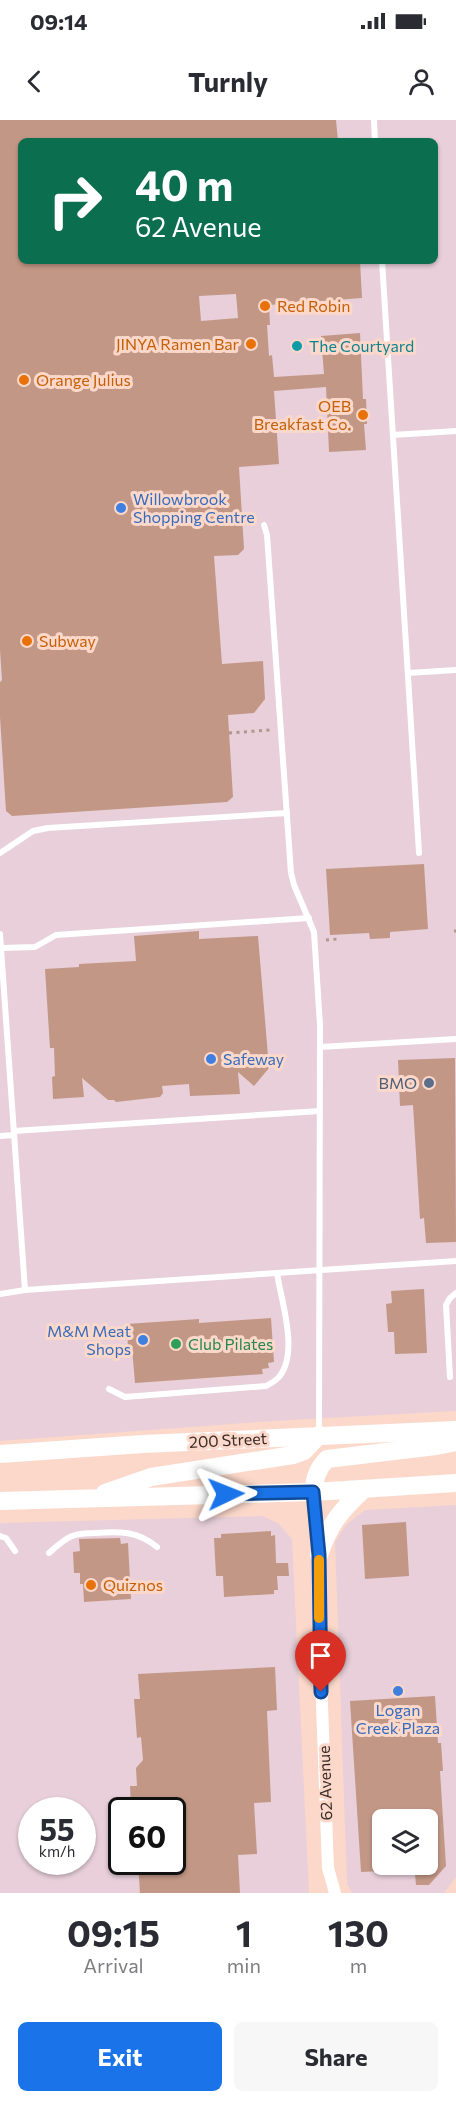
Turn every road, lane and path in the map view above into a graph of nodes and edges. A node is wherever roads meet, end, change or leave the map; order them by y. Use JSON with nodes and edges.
{"nodes":[{"id":1,"x":374,"y":120,"type":"edge"},
{"id":2,"x":375,"y":138,"type":"edge"},
{"id":3,"x":382,"y":264,"type":"edge"},
{"id":4,"x":456,"y":431,"type":"edge"},
{"id":5,"x":393,"y":435,"type":"junction"},
{"id":6,"x":264,"y":525,"type":"dead end"},
{"id":7,"x":456,"y":670,"type":"edge"},
{"id":8,"x":408,"y":673,"type":"junction"},
{"id":9,"x":281,"y":730,"type":"junction"},
{"id":10,"x":229,"y":733,"type":"dead end"},
{"id":11,"x":287,"y":813,"type":"junction"},
{"id":12,"x":0,"y":853,"type":"edge"},
{"id":13,"x":419,"y":853,"type":"dead end"},
{"id":14,"x":309,"y":918,"type":"junction"},
{"id":15,"x":0,"y":934,"type":"edge"},
{"id":16,"x":338,"y":939,"type":"dead end"},
{"id":17,"x":326,"y":940,"type":"dead end"},
{"id":18,"x":1,"y":948,"type":"edge"},
{"id":19,"x":456,"y":1039,"type":"edge"},
{"id":20,"x":320,"y":1047,"type":"junction"},
{"id":21,"x":320,"y":1111,"type":"junction"},
{"id":22,"x":14,"y":1133,"type":"junction"},
{"id":23,"x":0,"y":1136,"type":"edge"},
{"id":24,"x":456,"y":1261,"type":"edge"},
{"id":25,"x":320,"y":1270,"type":"junction"},
{"id":26,"x":277,"y":1273,"type":"junction"},
{"id":27,"x":25,"y":1290,"type":"junction"},
{"id":28,"x":456,"y":1293,"type":"edge"},
{"id":29,"x":0,"y":1294,"type":"edge"},
{"id":30,"x":450,"y":1377,"type":"dead end"},
{"id":31,"x":110,"y":1389,"type":"dead end"},
{"id":32,"x":456,"y":1430,"type":"edge"},
{"id":33,"x":319,"y":1435,"type":"junction"},
{"id":34,"x":456,"y":1442,"type":"edge"},
{"id":35,"x":0,"y":1454,"type":"edge"},
{"id":36,"x":456,"y":1483,"type":"edge"},
{"id":37,"x":363,"y":1490,"type":"junction"},
{"id":38,"x":313,"y":1492,"type":"junction"},
{"id":39,"x":89,"y":1498,"type":"junction"},
{"id":40,"x":0,"y":1501,"type":"edge"},
{"id":41,"x":0,"y":1536,"type":"edge"},
{"id":42,"x":157,"y":1547,"type":"dead end"},
{"id":43,"x":15,"y":1551,"type":"dead end"},
{"id":44,"x":49,"y":1553,"type":"dead end"},
{"id":45,"x":319,"y":1555,"type":"junction"},
{"id":46,"x":335,"y":1893,"type":"edge"}],
"edges":[{"from":1,"to":2,"type":"lane"},
{"from":3,"to":5,"type":"lane"},
{"from":4,"to":5,"type":"lane"},
{"from":5,"to":8,"type":"lane"},
{"from":6,"to":9,"type":"lane"},
{"from":7,"to":8,"type":"lane"},
{"from":8,"to":13,"type":"lane"},
{"from":9,"to":10,"type":"path"},
{"from":9,"to":11,"type":"lane"},
{"from":11,"to":12,"type":"lane"},
{"from":11,"to":14,"type":"lane"},
{"from":14,"to":18,"type":"lane"},
{"from":14,"to":20,"type":"lane"},
{"from":15,"to":18,"type":"lane"},
{"from":16,"to":17,"type":"path"},
{"from":18,"to":22,"type":"lane"},
{"from":19,"to":20,"type":"lane"},
{"from":20,"to":21,"type":"lane"},
{"from":21,"to":22,"type":"lane"},
{"from":21,"to":25,"type":"lane"},
{"from":22,"to":23,"type":"lane"},
{"from":22,"to":27,"type":"lane"},
{"from":24,"to":25,"type":"lane"},
{"from":25,"to":26,"type":"lane"},
{"from":25,"to":33,"type":"lane"},
{"from":26,"to":27,"type":"lane"},
{"from":26,"to":31,"type":"lane"},
{"from":27,"to":29,"type":"lane"},
{"from":28,"to":30,"type":"lane"},
{"from":32,"to":33,"type":"main road","name":"200 Street"},
{"from":33,"to":35,"type":"main road","name":"200 Street"},
{"from":33,"to":39,"type":"main road"},
{"from":34,"to":38,"type":"main road"},
{"from":36,"to":37,"type":"main road"},
{"from":37,"to":38,"type":"main road"},
{"from":37,"to":45,"type":"main road"},
{"from":38,"to":39,"type":"main road"},
{"from":38,"to":45,"type":"street","name":"62 Avenue"},
{"from":39,"to":40,"type":"main road"},
{"from":41,"to":43,"type":"lane"},
{"from":42,"to":44,"type":"lane"},
{"from":45,"to":46,"type":"street","name":"62 Avenue"}]}
